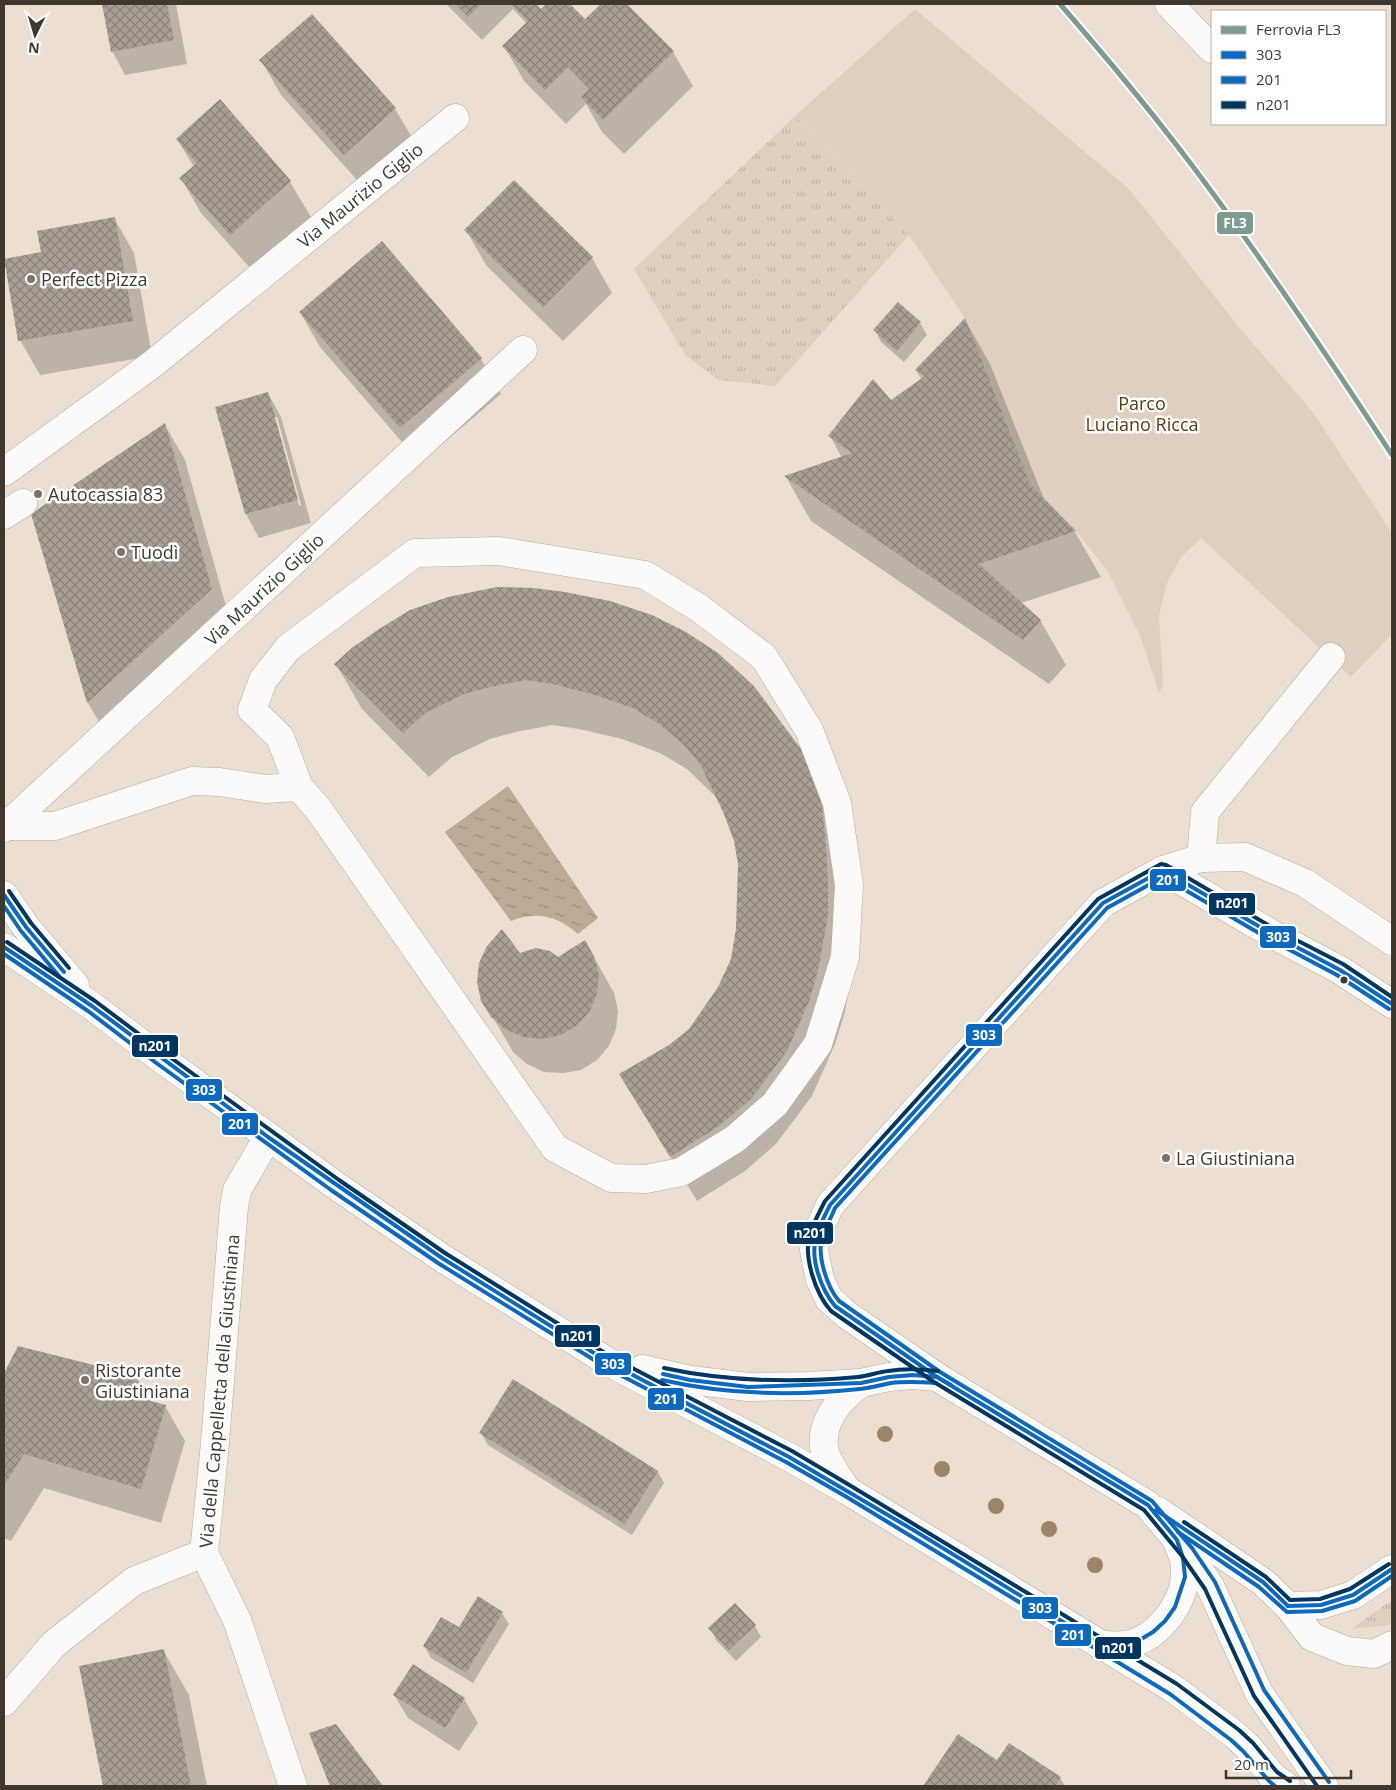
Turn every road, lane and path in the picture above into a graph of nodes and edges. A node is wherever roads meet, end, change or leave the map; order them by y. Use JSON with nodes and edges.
{"nodes":[{"id":1,"x":1169,"y":4,"type":"edge"},
{"id":2,"x":1211,"y":48,"type":"edge"},
{"id":3,"x":455,"y":118,"type":"dead end"},
{"id":4,"x":523,"y":350,"type":"dead end"},
{"id":5,"x":4,"y":472,"type":"edge"},
{"id":6,"x":1331,"y":657,"type":"dead end"},
{"id":7,"x":299,"y":787,"type":"junction"},
{"id":8,"x":5,"y":827,"type":"edge"},
{"id":9,"x":1201,"y":858,"type":"junction"},
{"id":10,"x":1163,"y":870,"type":"junction"},
{"id":11,"x":4,"y":895,"type":"edge"},
{"id":12,"x":1392,"y":941,"type":"edge"},
{"id":13,"x":4,"y":947,"type":"edge"},
{"id":14,"x":1392,"y":1004,"type":"edge"},
{"id":15,"x":92,"y":1006,"type":"junction"},
{"id":16,"x":268,"y":1137,"type":"junction"},
{"id":17,"x":610,"y":1363,"type":"junction"},
{"id":18,"x":937,"y":1377,"type":"junction"},
{"id":19,"x":861,"y":1383,"type":"junction"},
{"id":20,"x":848,"y":1491,"type":"junction"},
{"id":21,"x":1148,"y":1504,"type":"junction"},
{"id":22,"x":1177,"y":1540,"type":"junction"},
{"id":23,"x":204,"y":1553,"type":"junction"},
{"id":24,"x":1392,"y":1568,"type":"edge"},
{"id":25,"x":1288,"y":1606,"type":"junction"},
{"id":26,"x":1099,"y":1644,"type":"junction"},
{"id":27,"x":1392,"y":1645,"type":"edge"},
{"id":28,"x":4,"y":1702,"type":"edge"},
{"id":29,"x":293,"y":1786,"type":"edge"},
{"id":30,"x":1286,"y":1786,"type":"edge"},
{"id":31,"x":1324,"y":1786,"type":"edge"}],
"edges":[{"from":1,"to":2,"type":"main road"},
{"from":3,"to":5,"type":"main road","name":"Via Maurizio Giglio"},
{"from":4,"to":8,"type":"main road","name":"Via Maurizio Giglio"},
{"from":6,"to":9,"type":"main road"},
{"from":7,"to":7,"type":"main road"},
{"from":7,"to":8,"type":"main road"},
{"from":9,"to":10,"type":"main road"},
{"from":9,"to":12,"type":"main road"},
{"from":10,"to":14,"type":"main road"},
{"from":10,"to":18,"type":"main road"},
{"from":11,"to":15,"type":"main road"},
{"from":13,"to":15,"type":"main road"},
{"from":15,"to":16,"type":"main road"},
{"from":16,"to":17,"type":"main road"},
{"from":16,"to":23,"type":"main road","name":"Via della Cappelletta della Giustiniana"},
{"from":17,"to":19,"type":"main road"},
{"from":17,"to":20,"type":"main road"},
{"from":18,"to":19,"type":"main road"},
{"from":18,"to":21,"type":"main road"},
{"from":19,"to":20,"type":"main road"},
{"from":20,"to":26,"type":"main road"},
{"from":21,"to":22,"type":"main road"},
{"from":21,"to":25,"type":"main road"},
{"from":22,"to":26,"type":"main road"},
{"from":22,"to":31,"type":"main road"},
{"from":23,"to":28,"type":"main road"},
{"from":23,"to":29,"type":"main road","name":"Via della Cappelletta della Giustiniana"},
{"from":24,"to":25,"type":"main road"},
{"from":25,"to":27,"type":"main road"},
{"from":26,"to":30,"type":"main road"}]}
